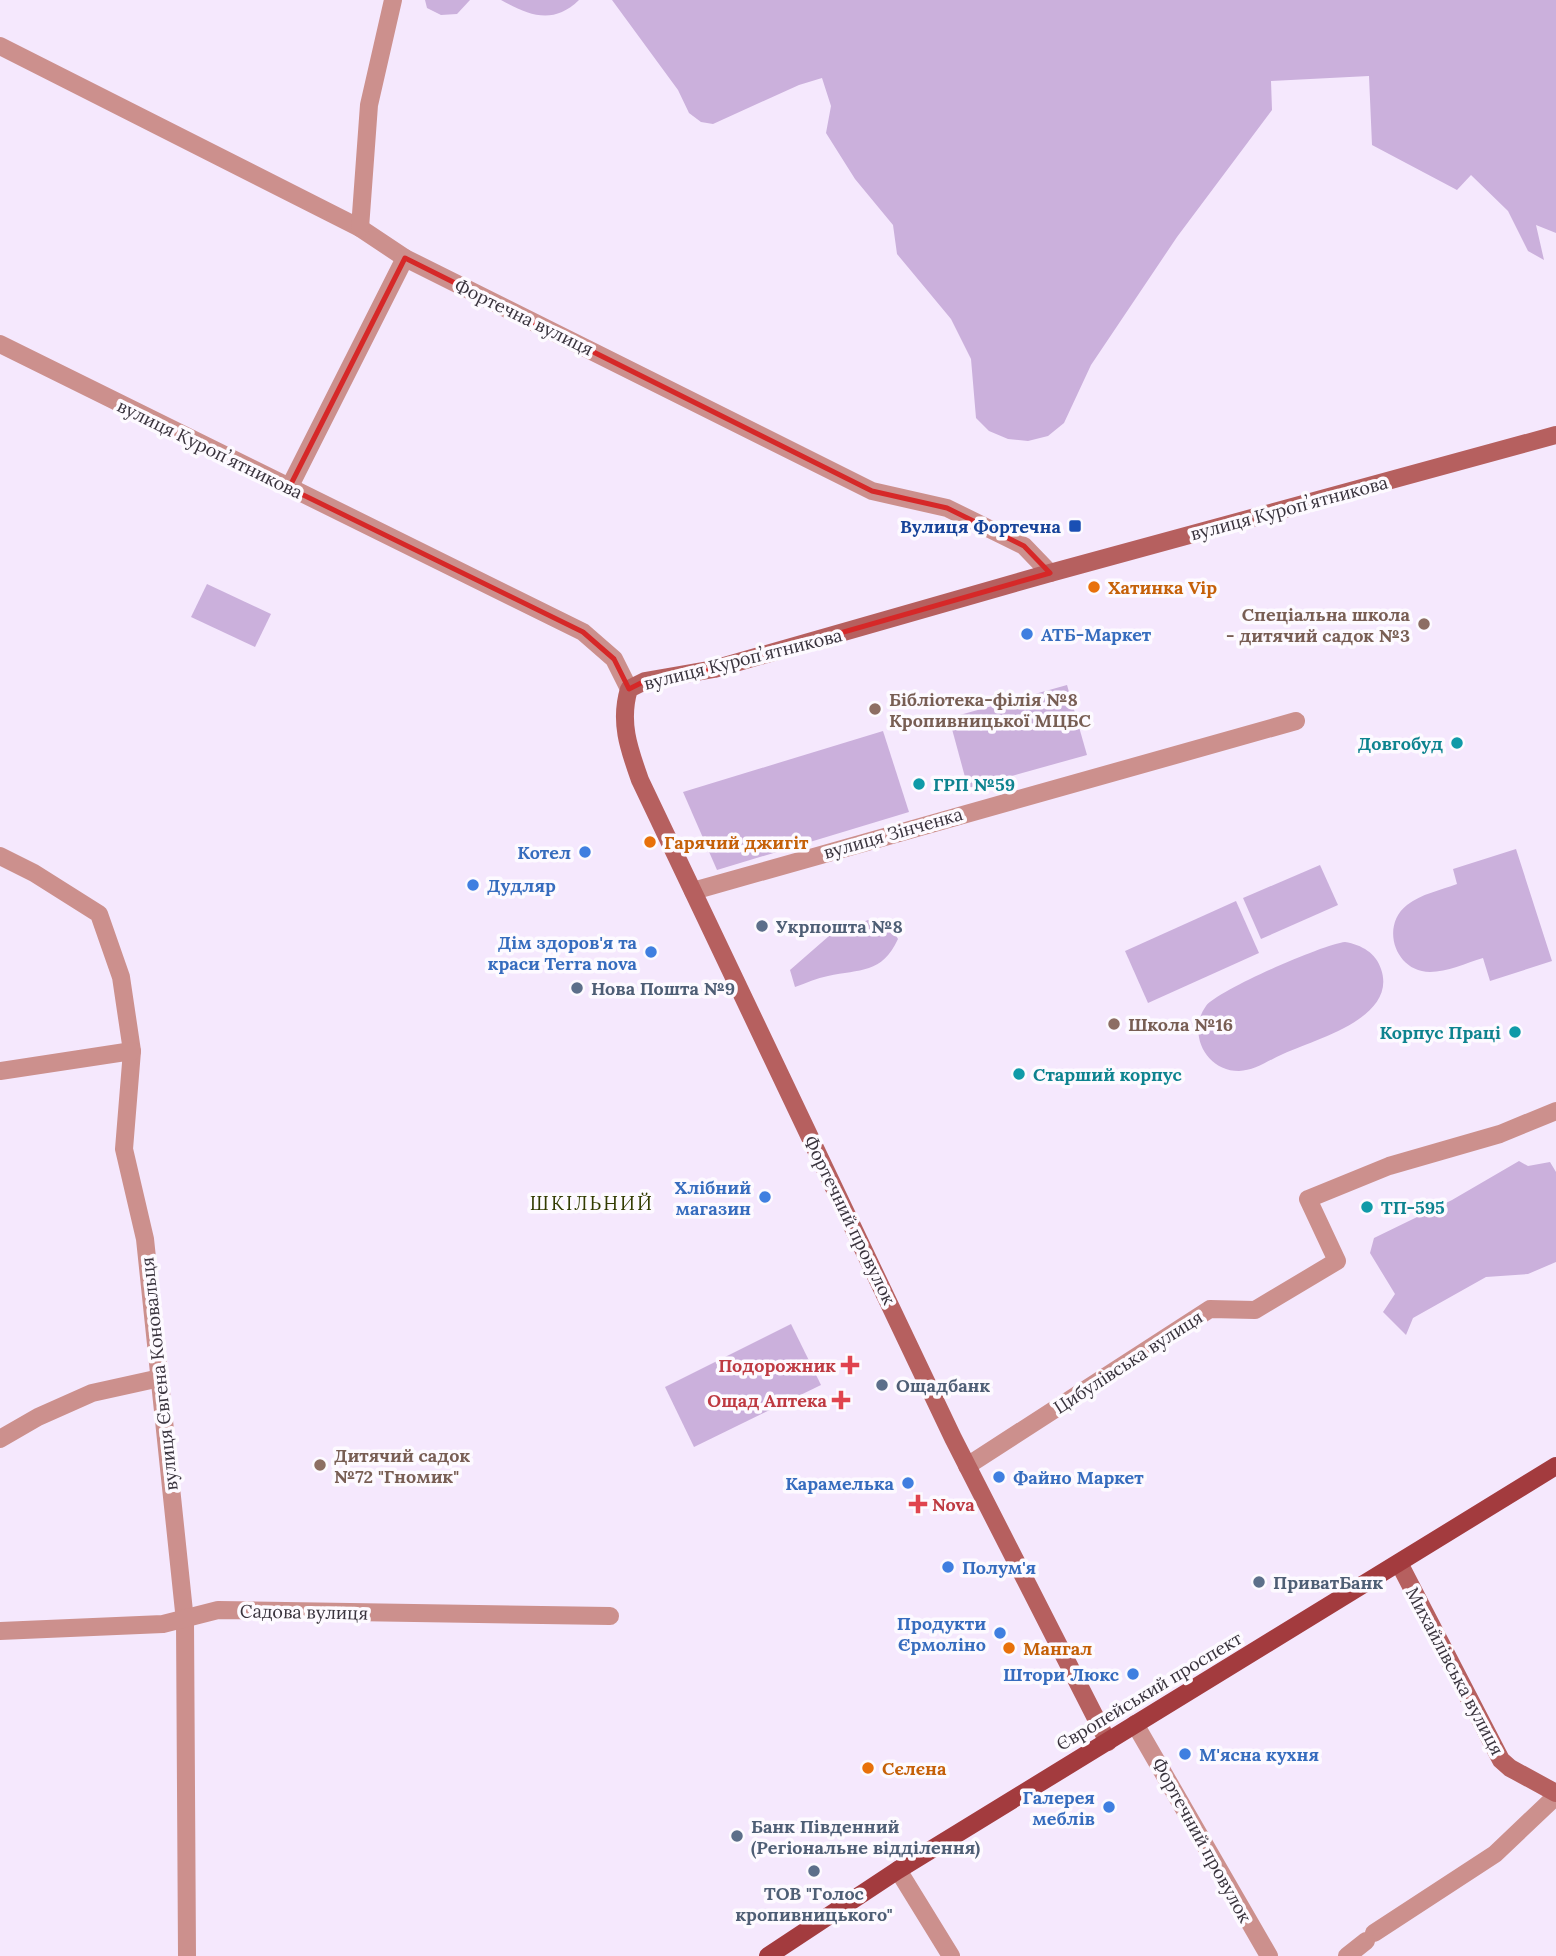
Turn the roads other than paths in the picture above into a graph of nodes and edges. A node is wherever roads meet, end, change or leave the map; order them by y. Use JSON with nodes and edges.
{"nodes":[{"id":1,"x":393,"y":0,"type":"edge"},
{"id":2,"x":0,"y":46,"type":"edge"},
{"id":3,"x":360,"y":228,"type":"junction"},
{"id":4,"x":405,"y":258,"type":"junction"},
{"id":5,"x":0,"y":344,"type":"edge"},
{"id":6,"x":1556,"y":435,"type":"edge"},
{"id":7,"x":289,"y":488,"type":"junction"},
{"id":8,"x":1050,"y":573,"type":"junction"},
{"id":9,"x":629,"y":689,"type":"junction"},
{"id":10,"x":1296,"y":721,"type":"dead end"},
{"id":11,"x":0,"y":856,"type":"edge"},
{"id":12,"x":693,"y":891,"type":"junction"},
{"id":13,"x":132,"y":1051,"type":"junction"},
{"id":14,"x":0,"y":1070,"type":"edge"},
{"id":15,"x":1556,"y":1111,"type":"edge"},
{"id":16,"x":160,"y":1378,"type":"junction"},
{"id":17,"x":0,"y":1438,"type":"edge"},
{"id":18,"x":967,"y":1466,"type":"junction"},
{"id":19,"x":1556,"y":1466,"type":"edge"},
{"id":20,"x":1399,"y":1563,"type":"junction"},
{"id":21,"x":610,"y":1616,"type":"dead end"},
{"id":22,"x":185,"y":1621,"type":"junction"},
{"id":23,"x":0,"y":1631,"type":"edge"},
{"id":24,"x":1135,"y":1724,"type":"junction"},
{"id":25,"x":1108,"y":1742,"type":"junction"},
{"id":26,"x":1556,"y":1795,"type":"edge"},
{"id":27,"x":898,"y":1870,"type":"junction"},
{"id":28,"x":187,"y":1956,"type":"edge"},
{"id":29,"x":768,"y":1956,"type":"edge"},
{"id":30,"x":951,"y":1956,"type":"edge"},
{"id":31,"x":1269,"y":1956,"type":"edge"},
{"id":32,"x":1347,"y":1956,"type":"edge"}],
"edges":[{"from":1,"to":3,"type":"street"},
{"from":2,"to":3,"type":"street","name":"Фортечна вулиця"},
{"from":3,"to":4,"type":"street","name":"Фортечна вулиця"},
{"from":4,"to":7,"type":"street"},
{"from":4,"to":8,"type":"street","name":"Фортечна вулиця"},
{"from":5,"to":7,"type":"street","name":"вулиця Куропʼятникова"},
{"from":6,"to":8,"type":"street","name":"вулиця Куропʼятникова"},
{"from":7,"to":9,"type":"street","name":"вулиця Куропʼятникова"},
{"from":8,"to":9,"type":"street","name":"вулиця Куропʼятникова"},
{"from":9,"to":12,"type":"street","name":"Фортечний провулок"},
{"from":10,"to":12,"type":"street","name":"вулиця Зінченка"},
{"from":11,"to":13,"type":"street","name":"вулиця Євгена Коновальця"},
{"from":12,"to":18,"type":"street","name":"Фортечний провулок"},
{"from":13,"to":14,"type":"street"},
{"from":13,"to":16,"type":"street","name":"вулиця Євгена Коновальця"},
{"from":15,"to":18,"type":"street","name":"Цибулівська вулиця"},
{"from":16,"to":17,"type":"street"},
{"from":16,"to":22,"type":"street","name":"вулиця Євгена Коновальця"},
{"from":18,"to":25,"type":"street","name":"Фортечний провулок"},
{"from":19,"to":20,"type":"main road","name":"Європейський проспект"},
{"from":20,"to":24,"type":"main road","name":"Європейський проспект"},
{"from":20,"to":26,"type":"street","name":"Михайлівська вулиця"},
{"from":21,"to":22,"type":"street","name":"Садова вулиця"},
{"from":22,"to":23,"type":"street","name":"Садова вулиця"},
{"from":22,"to":28,"type":"street","name":"вулиця Євгена Коновальця"},
{"from":24,"to":25,"type":"main road","name":"Європейський проспект"},
{"from":24,"to":31,"type":"street","name":"Фортечний провулок"},
{"from":25,"to":27,"type":"main road","name":"Європейський проспект"},
{"from":26,"to":32,"type":"street"},
{"from":27,"to":29,"type":"main road","name":"Європейський проспект"},
{"from":27,"to":30,"type":"street"}]}
